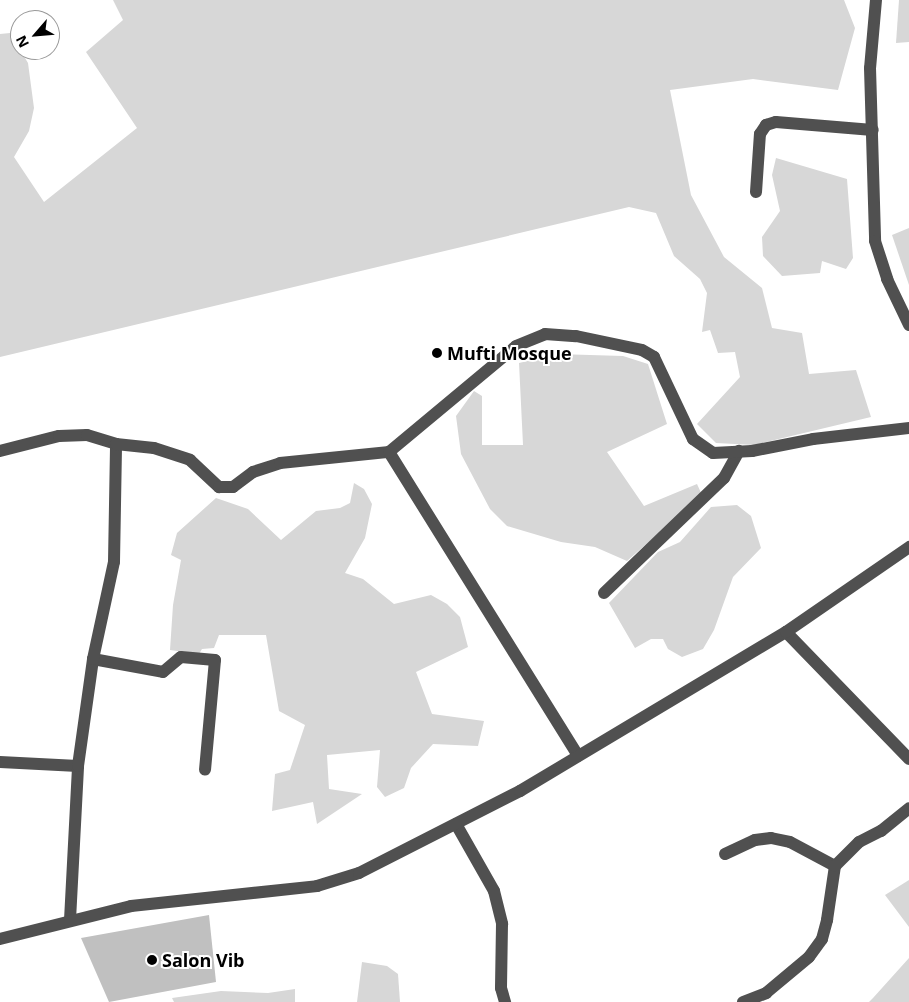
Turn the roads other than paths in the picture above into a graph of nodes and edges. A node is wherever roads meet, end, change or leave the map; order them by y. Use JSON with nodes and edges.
{"nodes":[{"id":1,"x":876,"y":0,"type":"edge"},
{"id":2,"x":873,"y":130,"type":"junction"},
{"id":3,"x":756,"y":192,"type":"dead end"},
{"id":4,"x":909,"y":325,"type":"edge"},
{"id":5,"x":909,"y":428,"type":"edge"},
{"id":6,"x":116,"y":444,"type":"junction"},
{"id":7,"x":0,"y":451,"type":"edge"},
{"id":8,"x":389,"y":452,"type":"junction"},
{"id":9,"x":738,"y":452,"type":"junction"},
{"id":10,"x":909,"y":547,"type":"edge"},
{"id":11,"x":604,"y":593,"type":"dead end"},
{"id":12,"x":786,"y":632,"type":"junction"},
{"id":13,"x":93,"y":660,"type":"junction"},
{"id":14,"x":578,"y":756,"type":"junction"},
{"id":15,"x":909,"y":758,"type":"edge"},
{"id":16,"x":0,"y":762,"type":"edge"},
{"id":17,"x":78,"y":766,"type":"junction"},
{"id":18,"x":205,"y":770,"type":"dead end"},
{"id":19,"x":909,"y":808,"type":"edge"},
{"id":20,"x":456,"y":824,"type":"junction"},
{"id":21,"x":725,"y":854,"type":"dead end"},
{"id":22,"x":835,"y":866,"type":"junction"},
{"id":23,"x":70,"y":920,"type":"junction"},
{"id":24,"x":0,"y":939,"type":"edge"},
{"id":25,"x":504,"y":1002,"type":"edge"},
{"id":26,"x":743,"y":1002,"type":"edge"}],
"edges":[{"from":1,"to":2,"type":"street"},
{"from":2,"to":3,"type":"street"},
{"from":2,"to":4,"type":"street"},
{"from":5,"to":9,"type":"street"},
{"from":6,"to":7,"type":"street"},
{"from":6,"to":8,"type":"street"},
{"from":6,"to":13,"type":"street"},
{"from":8,"to":9,"type":"street"},
{"from":8,"to":14,"type":"street"},
{"from":9,"to":11,"type":"street"},
{"from":10,"to":12,"type":"street"},
{"from":12,"to":14,"type":"street"},
{"from":12,"to":15,"type":"street"},
{"from":13,"to":17,"type":"street"},
{"from":13,"to":18,"type":"street"},
{"from":14,"to":20,"type":"street"},
{"from":16,"to":17,"type":"street"},
{"from":17,"to":23,"type":"street"},
{"from":19,"to":22,"type":"street"},
{"from":20,"to":23,"type":"street"},
{"from":20,"to":25,"type":"street"},
{"from":21,"to":22,"type":"street"},
{"from":22,"to":26,"type":"street"},
{"from":23,"to":24,"type":"street"}]}
